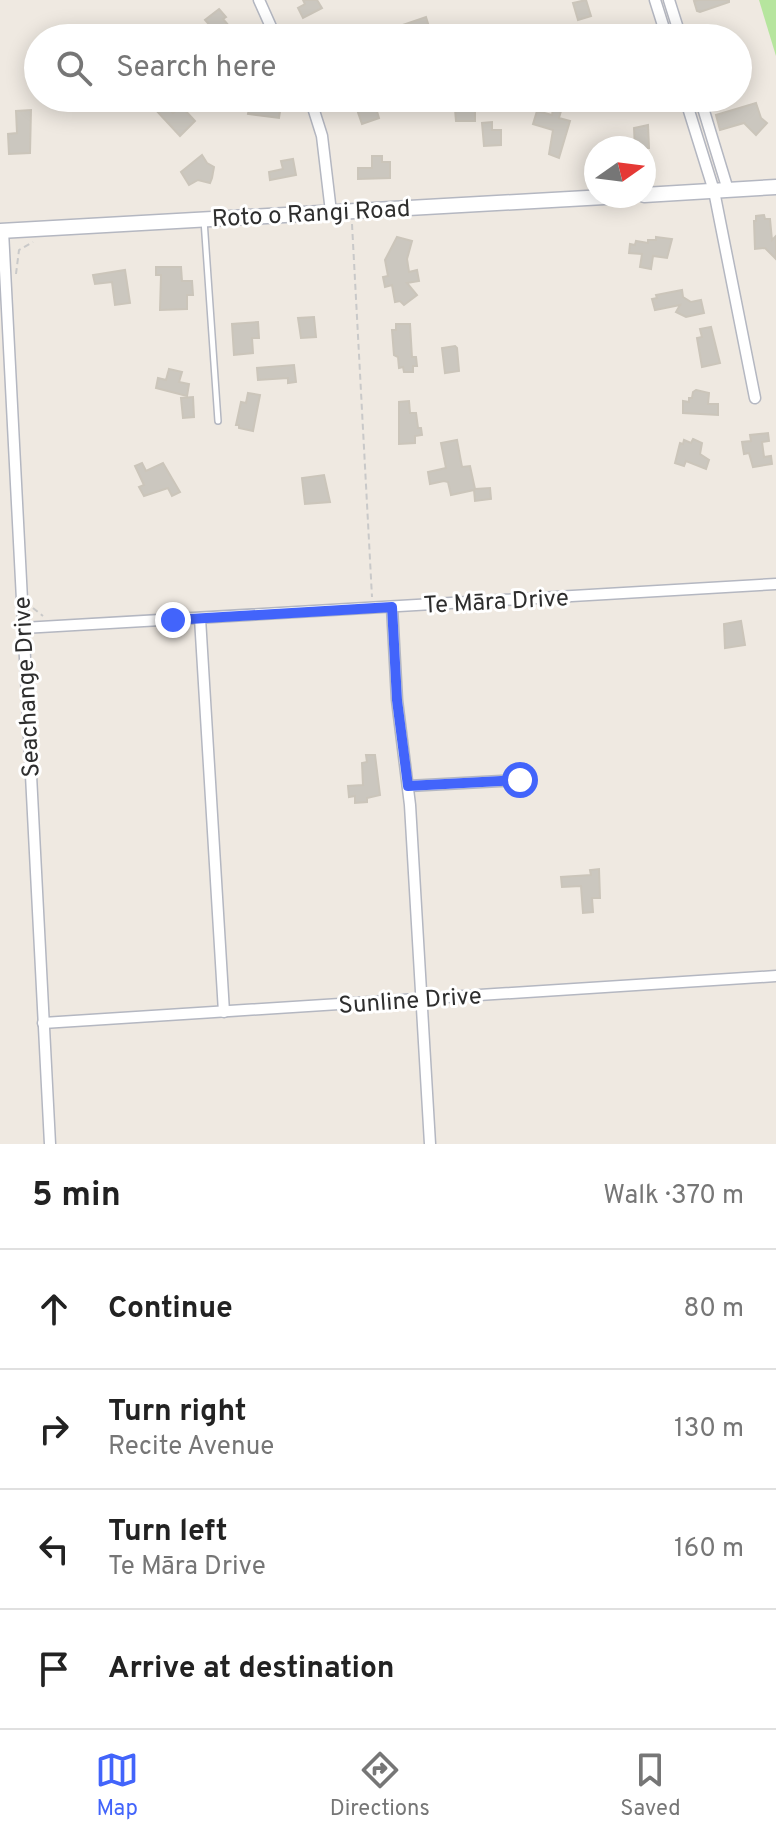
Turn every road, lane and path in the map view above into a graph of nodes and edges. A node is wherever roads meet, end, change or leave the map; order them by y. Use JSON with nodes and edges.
{"nodes":[{"id":1,"x":259,"y":0,"type":"edge"},
{"id":2,"x":655,"y":0,"type":"edge"},
{"id":3,"x":669,"y":0,"type":"edge"},
{"id":4,"x":270,"y":24,"type":"edge"},
{"id":5,"x":663,"y":24,"type":"edge"},
{"id":6,"x":677,"y":24,"type":"edge"},
{"id":7,"x":315,"y":112,"type":"edge"},
{"id":8,"x":690,"y":112,"type":"edge"},
{"id":9,"x":703,"y":112,"type":"edge"},
{"id":10,"x":776,"y":187,"type":"edge"},
{"id":11,"x":721,"y":190,"type":"junction"},
{"id":12,"x":656,"y":194,"type":"edge"},
{"id":13,"x":584,"y":198,"type":"edge"},
{"id":14,"x":331,"y":212,"type":"junction"},
{"id":15,"x":351,"y":217,"type":"dead end"},
{"id":16,"x":204,"y":219,"type":"junction"},
{"id":17,"x":2,"y":231,"type":"edge"},
{"id":18,"x":32,"y":242,"type":"dead end"},
{"id":19,"x":16,"y":281,"type":"dead end"},
{"id":20,"x":755,"y":398,"type":"dead end"},
{"id":21,"x":218,"y":421,"type":"dead end"},
{"id":22,"x":776,"y":584,"type":"edge"},
{"id":23,"x":372,"y":598,"type":"dead end"},
{"id":24,"x":32,"y":605,"type":"dead end"},
{"id":25,"x":392,"y":607,"type":"junction"},
{"id":26,"x":36,"y":613,"type":"junction"},
{"id":27,"x":45,"y":617,"type":"dead end"},
{"id":28,"x":200,"y":618,"type":"junction"},
{"id":29,"x":36,"y":619,"type":"dead end"},
{"id":30,"x":23,"y":628,"type":"junction"},
{"id":31,"x":520,"y":780,"type":"dead end"},
{"id":32,"x":408,"y":786,"type":"junction"},
{"id":33,"x":776,"y":976,"type":"edge"},
{"id":34,"x":422,"y":1000,"type":"junction"},
{"id":35,"x":224,"y":1012,"type":"junction"},
{"id":36,"x":43,"y":1023,"type":"junction"},
{"id":37,"x":50,"y":1144,"type":"edge"},
{"id":38,"x":430,"y":1144,"type":"edge"}],
"edges":[{"from":1,"to":4,"type":"street"},
{"from":2,"to":5,"type":"street"},
{"from":3,"to":6,"type":"street"},
{"from":7,"to":14,"type":"street"},
{"from":8,"to":11,"type":"street"},
{"from":9,"to":11,"type":"street"},
{"from":10,"to":11,"type":"street"},
{"from":11,"to":12,"type":"street"},
{"from":11,"to":20,"type":"street"},
{"from":13,"to":14,"type":"street","name":"Roto o Rangi Road"},
{"from":14,"to":16,"type":"street","name":"Roto o Rangi Road"},
{"from":15,"to":23,"type":"path"},
{"from":16,"to":17,"type":"street","name":"Roto o Rangi Road"},
{"from":16,"to":21,"type":"lane"},
{"from":17,"to":30,"type":"street","name":"Seachange Drive"},
{"from":18,"to":19,"type":"path"},
{"from":22,"to":25,"type":"street","name":"Te Māra Drive"},
{"from":24,"to":26,"type":"path"},
{"from":25,"to":28,"type":"street","name":"Te Māra Drive"},
{"from":25,"to":32,"type":"street"},
{"from":26,"to":27,"type":"path"},
{"from":26,"to":29,"type":"path"},
{"from":28,"to":30,"type":"street","name":"Te Māra Drive"},
{"from":28,"to":35,"type":"street"},
{"from":30,"to":36,"type":"street","name":"Seachange Drive"},
{"from":31,"to":32,"type":"street"},
{"from":32,"to":34,"type":"street"},
{"from":33,"to":34,"type":"street","name":"Sunline Drive"},
{"from":34,"to":35,"type":"street","name":"Sunline Drive"},
{"from":34,"to":38,"type":"street"},
{"from":35,"to":36,"type":"street","name":"Sunline Drive"},
{"from":36,"to":37,"type":"street","name":"Seachange Drive"}]}
